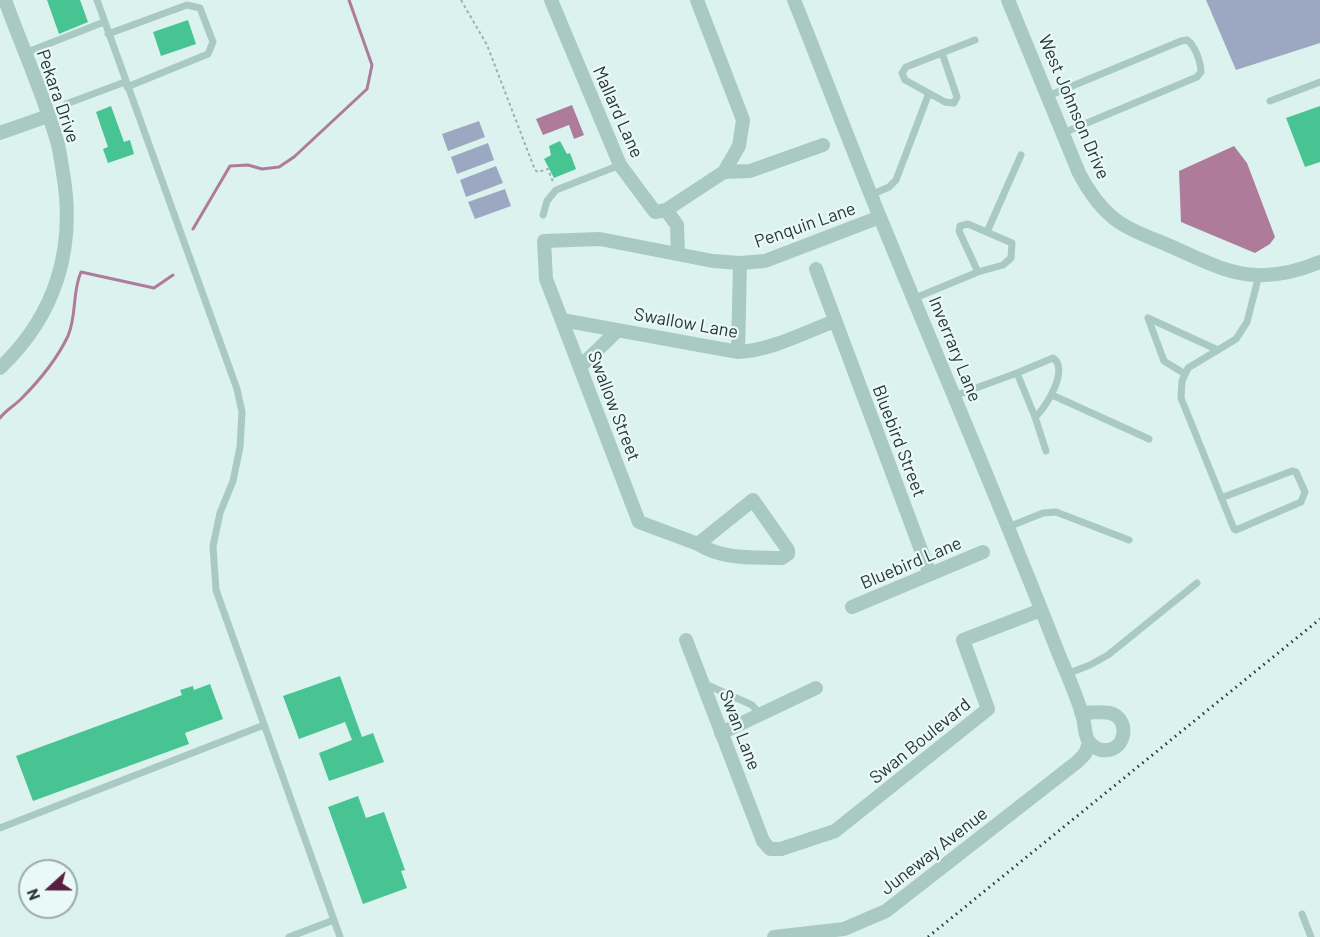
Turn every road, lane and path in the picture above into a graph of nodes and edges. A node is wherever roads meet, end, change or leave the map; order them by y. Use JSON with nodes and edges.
{"nodes":[{"id":1,"x":5,"y":0,"type":"edge"},
{"id":2,"x":97,"y":0,"type":"edge"},
{"id":3,"x":461,"y":0,"type":"edge"},
{"id":4,"x":551,"y":0,"type":"edge"},
{"id":5,"x":697,"y":0,"type":"edge"},
{"id":6,"x":794,"y":0,"type":"edge"},
{"id":7,"x":1008,"y":0,"type":"edge"},
{"id":8,"x":104,"y":22,"type":"junction"},
{"id":9,"x":108,"y":34,"type":"junction"},
{"id":10,"x":975,"y":40,"type":"dead end"},
{"id":11,"x":25,"y":53,"type":"junction"},
{"id":12,"x":942,"y":53,"type":"junction"},
{"id":13,"x":1320,"y":82,"type":"edge"},
{"id":14,"x":126,"y":84,"type":"junction"},
{"id":15,"x":929,"y":93,"type":"junction"},
{"id":16,"x":1048,"y":96,"type":"junction"},
{"id":17,"x":1270,"y":101,"type":"dead end"},
{"id":18,"x":66,"y":104,"type":"dead end"},
{"id":19,"x":48,"y":116,"type":"junction"},
{"id":20,"x":0,"y":133,"type":"edge"},
{"id":21,"x":1063,"y":133,"type":"junction"},
{"id":22,"x":823,"y":145,"type":"dead end"},
{"id":23,"x":1021,"y":155,"type":"dead end"},
{"id":24,"x":620,"y":165,"type":"junction"},
{"id":25,"x":724,"y":172,"type":"junction"},
{"id":26,"x":556,"y":190,"type":"junction"},
{"id":27,"x":871,"y":195,"type":"junction"},
{"id":28,"x":666,"y":210,"type":"junction"},
{"id":29,"x":543,"y":215,"type":"dead end"},
{"id":30,"x":880,"y":217,"type":"junction"},
{"id":31,"x":987,"y":232,"type":"junction"},
{"id":32,"x":544,"y":241,"type":"joint"},
{"id":33,"x":678,"y":254,"type":"junction"},
{"id":34,"x":1320,"y":262,"type":"edge"},
{"id":35,"x":740,"y":263,"type":"junction"},
{"id":36,"x":816,"y":269,"type":"dead end"},
{"id":37,"x":978,"y":272,"type":"junction"},
{"id":38,"x":1259,"y":275,"type":"junction"},
{"id":39,"x":915,"y":298,"type":"junction"},
{"id":40,"x":562,"y":321,"type":"junction"},
{"id":41,"x":834,"y":321,"type":"junction"},
{"id":42,"x":618,"y":330,"type":"junction"},
{"id":43,"x":1218,"y":350,"type":"junction"},
{"id":44,"x":738,"y":352,"type":"junction"},
{"id":45,"x":580,"y":367,"type":"junction"},
{"id":46,"x":0,"y":368,"type":"edge"},
{"id":47,"x":1017,"y":373,"type":"junction"},
{"id":48,"x":1185,"y":374,"type":"junction"},
{"id":49,"x":1052,"y":395,"type":"junction"},
{"id":50,"x":954,"y":396,"type":"junction"},
{"id":51,"x":1035,"y":417,"type":"junction"},
{"id":52,"x":1149,"y":439,"type":"dead end"},
{"id":53,"x":1046,"y":451,"type":"dead end"},
{"id":54,"x":1221,"y":498,"type":"junction"},
{"id":55,"x":1008,"y":527,"type":"junction"},
{"id":56,"x":1129,"y":540,"type":"dead end"},
{"id":57,"x":698,"y":544,"type":"junction"},
{"id":58,"x":983,"y":552,"type":"dead end"},
{"id":59,"x":930,"y":574,"type":"junction"},
{"id":60,"x":1197,"y":583,"type":"dead end"},
{"id":61,"x":852,"y":607,"type":"dead end"},
{"id":62,"x":1041,"y":610,"type":"junction"},
{"id":63,"x":686,"y":640,"type":"dead end"},
{"id":64,"x":1067,"y":674,"type":"junction"},
{"id":65,"x":703,"y":684,"type":"junction"},
{"id":66,"x":816,"y":688,"type":"dead end"},
{"id":67,"x":1082,"y":712,"type":"junction"},
{"id":68,"x":760,"y":714,"type":"junction"},
{"id":69,"x":264,"y":725,"type":"junction"},
{"id":70,"x":722,"y":733,"type":"junction"},
{"id":71,"x":1089,"y":743,"type":"junction"},
{"id":72,"x":0,"y":828,"type":"edge"},
{"id":73,"x":760,"y":833,"type":"joint"},
{"id":74,"x":1302,"y":914,"type":"dead end"},
{"id":75,"x":334,"y":920,"type":"junction"},
{"id":76,"x":289,"y":937,"type":"edge"},
{"id":77,"x":340,"y":937,"type":"edge"},
{"id":78,"x":774,"y":937,"type":"edge"},
{"id":79,"x":1311,"y":937,"type":"edge"}],
"edges":[{"from":1,"to":11,"type":"street","name":"Pekara Drive"},
{"from":2,"to":8,"type":"lane"},
{"from":3,"to":26,"type":"path"},
{"from":4,"to":24,"type":"street","name":"Mallard Lane"},
{"from":5,"to":25,"type":"street"},
{"from":6,"to":27,"type":"street","name":"Inverrary Lane"},
{"from":7,"to":16,"type":"street","name":"West Johnson Drive"},
{"from":8,"to":9,"type":"lane"},
{"from":8,"to":11,"type":"lane"},
{"from":9,"to":14,"type":"lane"},
{"from":9,"to":14,"type":"lane"},
{"from":10,"to":12,"type":"lane"},
{"from":11,"to":19,"type":"street","name":"Pekara Drive"},
{"from":12,"to":15,"type":"lane"},
{"from":12,"to":15,"type":"lane"},
{"from":13,"to":17,"type":"lane"},
{"from":14,"to":18,"type":"lane"},
{"from":14,"to":69,"type":"lane"},
{"from":15,"to":27,"type":"lane"},
{"from":16,"to":21,"type":"street","name":"West Johnson Drive"},
{"from":16,"to":21,"type":"lane"},
{"from":19,"to":20,"type":"street"},
{"from":19,"to":46,"type":"street","name":"Pekara Drive"},
{"from":21,"to":38,"type":"street","name":"West Johnson Drive"},
{"from":22,"to":25,"type":"street"},
{"from":23,"to":31,"type":"lane"},
{"from":24,"to":26,"type":"lane"},
{"from":24,"to":28,"type":"street","name":"Mallard Lane"},
{"from":25,"to":28,"type":"street"},
{"from":26,"to":29,"type":"lane"},
{"from":27,"to":30,"type":"street","name":"Inverrary Lane"},
{"from":28,"to":33,"type":"street"},
{"from":30,"to":35,"type":"street","name":"Penquin Lane"},
{"from":30,"to":39,"type":"street","name":"Inverrary Lane"},
{"from":31,"to":37,"type":"lane"},
{"from":31,"to":37,"type":"lane"},
{"from":32,"to":33,"type":"street","name":"Penquin Lane"},
{"from":32,"to":40,"type":"street","name":"Swallow Street"},
{"from":33,"to":35,"type":"street","name":"Penquin Lane"},
{"from":34,"to":38,"type":"street","name":"West Johnson Drive"},
{"from":35,"to":44,"type":"street"},
{"from":36,"to":41,"type":"street","name":"Bluebird Street"},
{"from":37,"to":39,"type":"lane"},
{"from":38,"to":43,"type":"lane"},
{"from":39,"to":50,"type":"street","name":"Inverrary Lane"},
{"from":40,"to":42,"type":"street","name":"Swallow Lane"},
{"from":40,"to":45,"type":"street","name":"Swallow Street"},
{"from":41,"to":44,"type":"street","name":"Swallow Lane"},
{"from":41,"to":59,"type":"street","name":"Bluebird Street"},
{"from":42,"to":44,"type":"street","name":"Swallow Lane"},
{"from":42,"to":45,"type":"street"},
{"from":43,"to":48,"type":"lane"},
{"from":43,"to":48,"type":"lane"},
{"from":45,"to":57,"type":"street","name":"Swallow Street"},
{"from":47,"to":49,"type":"lane"},
{"from":47,"to":50,"type":"lane"},
{"from":47,"to":51,"type":"lane"},
{"from":48,"to":54,"type":"lane"},
{"from":49,"to":51,"type":"lane"},
{"from":49,"to":52,"type":"lane"},
{"from":50,"to":55,"type":"street","name":"Inverrary Lane"},
{"from":51,"to":53,"type":"lane"},
{"from":54,"to":54,"type":"lane"},
{"from":55,"to":56,"type":"lane"},
{"from":55,"to":62,"type":"street","name":"Inverrary Lane"},
{"from":57,"to":57,"type":"street","name":"Swallow Street"},
{"from":58,"to":59,"type":"street","name":"Bluebird Lane"},
{"from":59,"to":61,"type":"street","name":"Bluebird Lane"},
{"from":60,"to":64,"type":"lane"},
{"from":62,"to":64,"type":"street","name":"Inverrary Lane"},
{"from":62,"to":73,"type":"street","name":"Swan Boulevard"},
{"from":63,"to":65,"type":"street","name":"Swan Lane"},
{"from":64,"to":67,"type":"street","name":"Inverrary Lane"},
{"from":65,"to":68,"type":"lane"},
{"from":65,"to":70,"type":"street","name":"Swan Lane"},
{"from":66,"to":68,"type":"street"},
{"from":67,"to":71,"type":"street","name":"Inverrary Lane"},
{"from":67,"to":71,"type":"street"},
{"from":68,"to":70,"type":"street"},
{"from":69,"to":72,"type":"lane"},
{"from":69,"to":75,"type":"lane"},
{"from":70,"to":73,"type":"street","name":"Swan Lane"},
{"from":71,"to":78,"type":"street","name":"Juneway Avenue"},
{"from":74,"to":79,"type":"lane"},
{"from":75,"to":76,"type":"lane"},
{"from":75,"to":77,"type":"lane"}]}
